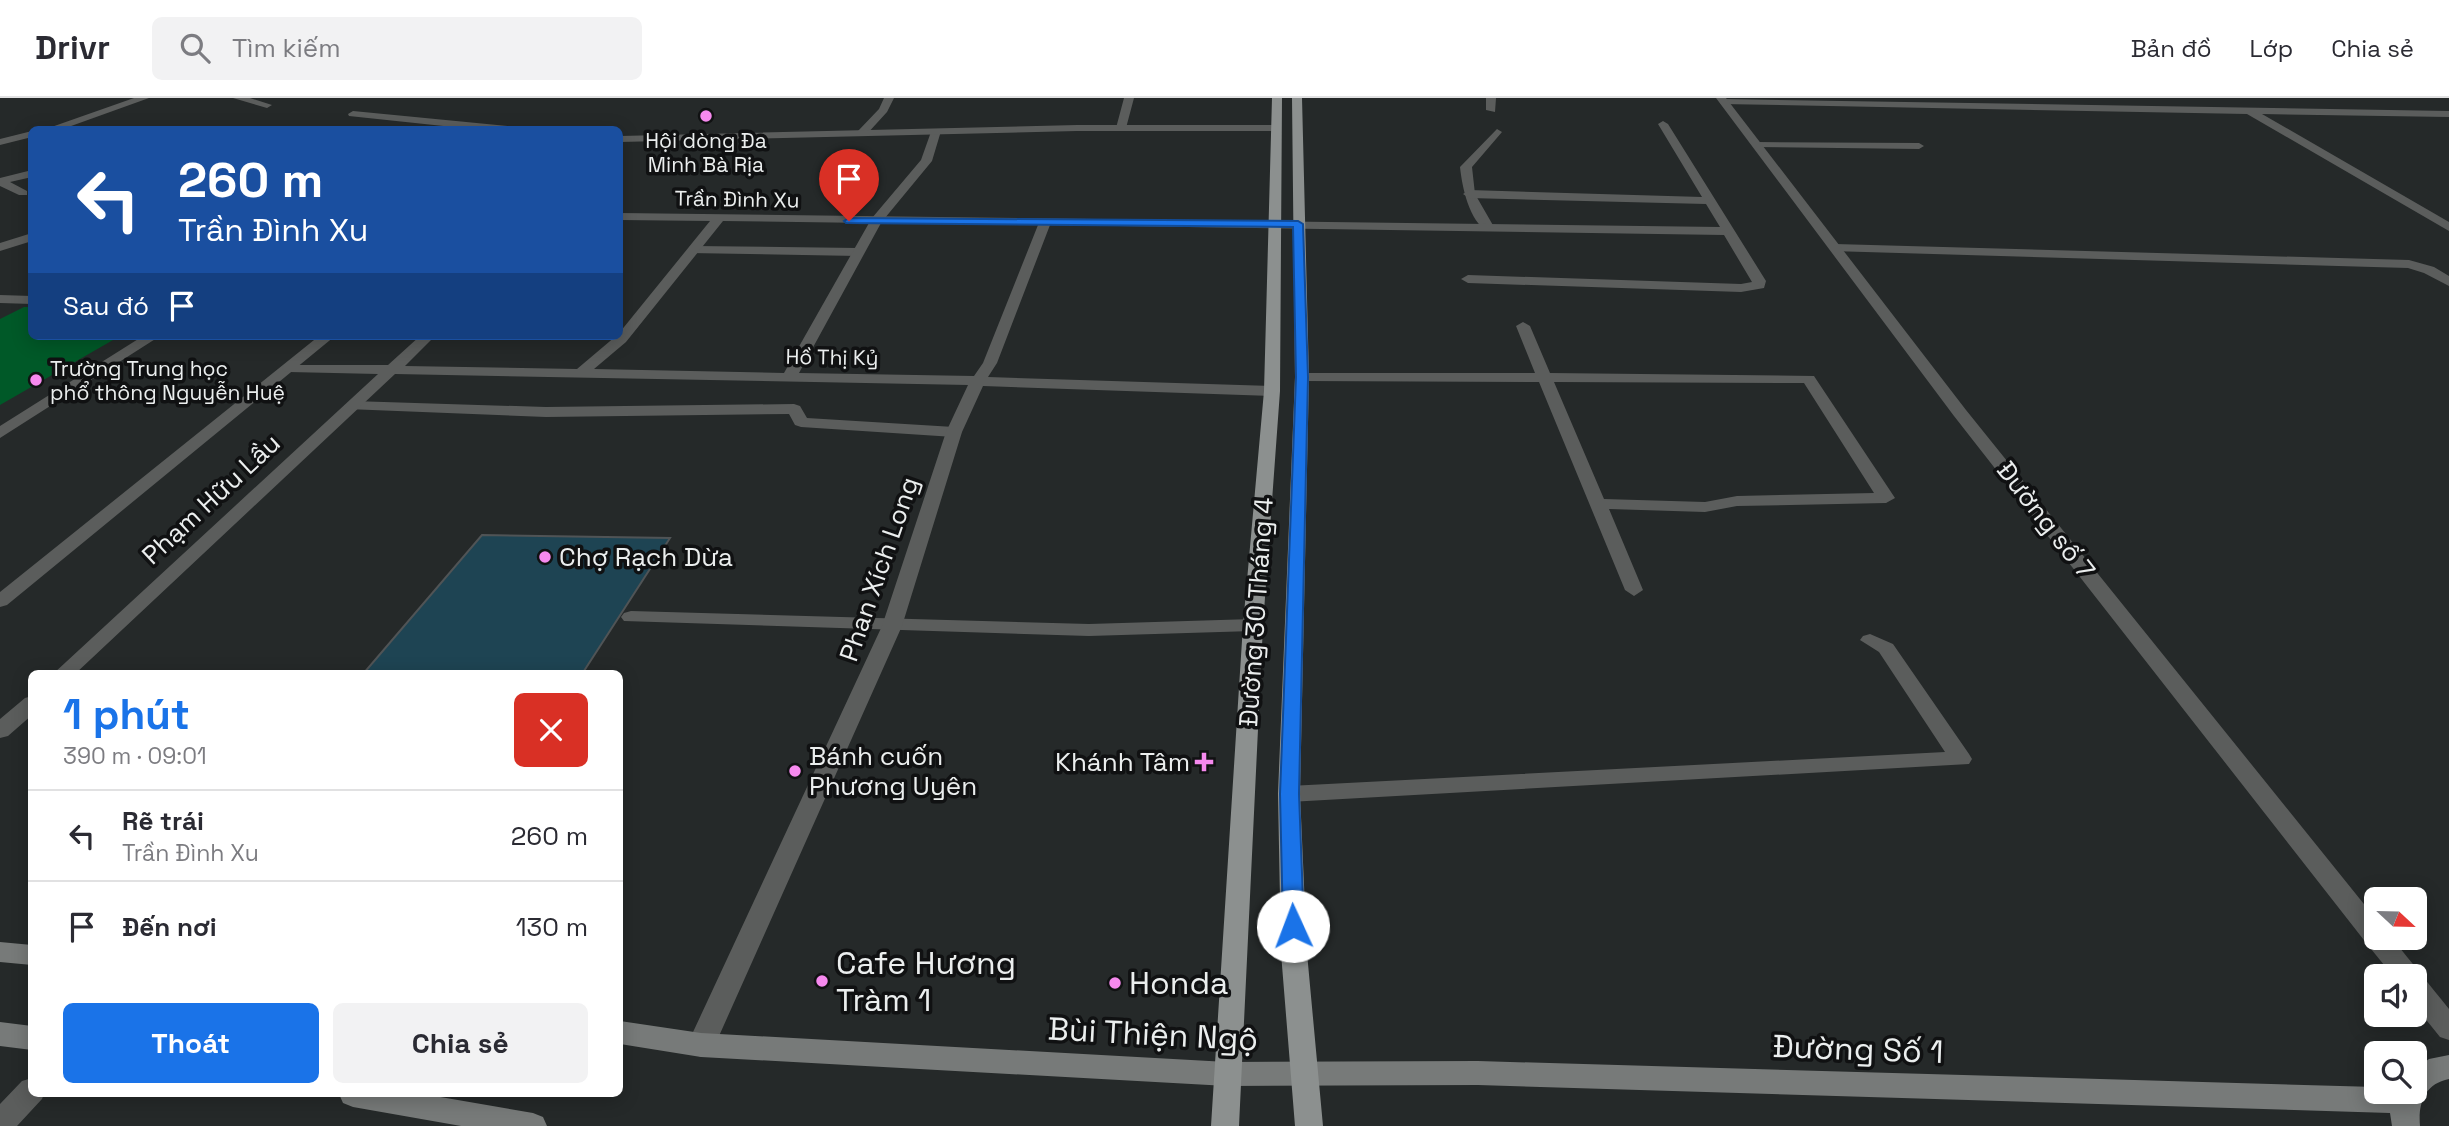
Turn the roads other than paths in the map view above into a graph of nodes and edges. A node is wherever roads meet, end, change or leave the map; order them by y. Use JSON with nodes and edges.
{"nodes":[{"id":1,"x":145,"y":98,"type":"edge"},
{"id":2,"x":239,"y":98,"type":"edge"},
{"id":3,"x":889,"y":98,"type":"edge"},
{"id":4,"x":1129,"y":98,"type":"edge"},
{"id":5,"x":1277,"y":98,"type":"edge"},
{"id":6,"x":1297,"y":98,"type":"edge"},
{"id":7,"x":1723,"y":100,"type":"edge"},
{"id":8,"x":268,"y":102,"type":"edge"},
{"id":9,"x":2249,"y":111,"type":"junction"},
{"id":10,"x":353,"y":114,"type":"dead end"},
{"id":11,"x":2449,"y":114,"type":"edge"},
{"id":12,"x":1663,"y":124,"type":"dead end"},
{"id":13,"x":60,"y":126,"type":"edge"},
{"id":14,"x":478,"y":126,"type":"edge"},
{"id":15,"x":1121,"y":128,"type":"junction"},
{"id":16,"x":1276,"y":128,"type":"junction"},
{"id":17,"x":936,"y":131,"type":"junction"},
{"id":18,"x":1497,"y":132,"type":"dead end"},
{"id":19,"x":862,"y":133,"type":"junction"},
{"id":20,"x":28,"y":135,"type":"edge"},
{"id":21,"x":623,"y":139,"type":"edge"},
{"id":22,"x":0,"y":142,"type":"edge"},
{"id":23,"x":1757,"y":145,"type":"junction"},
{"id":24,"x":1919,"y":146,"type":"dead end"},
{"id":25,"x":28,"y":174,"type":"edge"},
{"id":26,"x":0,"y":181,"type":"edge"},
{"id":27,"x":23,"y":193,"type":"dead end"},
{"id":28,"x":1469,"y":194,"type":"junction"},
{"id":29,"x":1710,"y":201,"type":"junction"},
{"id":30,"x":623,"y":216,"type":"edge"},
{"id":31,"x":718,"y":219,"type":"junction"},
{"id":32,"x":876,"y":221,"type":"junction"},
{"id":33,"x":1045,"y":223,"type":"junction"},
{"id":34,"x":1298,"y":224,"type":"junction"},
{"id":35,"x":1274,"y":226,"type":"junction"},
{"id":36,"x":2449,"y":227,"type":"edge"},
{"id":37,"x":1488,"y":228,"type":"junction"},
{"id":38,"x":1728,"y":230,"type":"junction"},
{"id":39,"x":28,"y":238,"type":"edge"},
{"id":40,"x":0,"y":247,"type":"edge"},
{"id":41,"x":1835,"y":247,"type":"junction"},
{"id":42,"x":693,"y":250,"type":"junction"},
{"id":43,"x":858,"y":252,"type":"junction"},
{"id":44,"x":1468,"y":279,"type":"dead end"},
{"id":45,"x":2449,"y":282,"type":"edge"},
{"id":46,"x":0,"y":299,"type":"edge"},
{"id":47,"x":28,"y":300,"type":"edge"},
{"id":48,"x":1523,"y":326,"type":"dead end"},
{"id":49,"x":623,"y":337,"type":"edge"},
{"id":50,"x":147,"y":340,"type":"edge"},
{"id":51,"x":323,"y":340,"type":"edge"},
{"id":52,"x":424,"y":340,"type":"edge"},
{"id":53,"x":620,"y":340,"type":"edge"},
{"id":54,"x":289,"y":368,"type":"junction"},
{"id":55,"x":391,"y":370,"type":"junction"},
{"id":56,"x":580,"y":374,"type":"junction"},
{"id":57,"x":789,"y":377,"type":"junction"},
{"id":58,"x":1302,"y":377,"type":"junction"},
{"id":59,"x":1545,"y":378,"type":"junction"},
{"id":60,"x":978,"y":381,"type":"junction"},
{"id":61,"x":1272,"y":391,"type":"junction"},
{"id":62,"x":352,"y":406,"type":"junction"},
{"id":63,"x":0,"y":432,"type":"edge"},
{"id":64,"x":954,"y":432,"type":"junction"},
{"id":65,"x":1598,"y":504,"type":"junction"},
{"id":66,"x":1634,"y":590,"type":"dead end"},
{"id":67,"x":0,"y":601,"type":"edge"},
{"id":68,"x":631,"y":617,"type":"dead end"},
{"id":69,"x":1254,"y":625,"type":"junction"},
{"id":70,"x":892,"y":626,"type":"junction"},
{"id":71,"x":1870,"y":640,"type":"dead end"},
{"id":72,"x":67,"y":670,"type":"edge"},
{"id":73,"x":28,"y":706,"type":"edge"},
{"id":74,"x":0,"y":731,"type":"edge"},
{"id":75,"x":1289,"y":794,"type":"junction"},
{"id":76,"x":2364,"y":922,"type":"edge"},
{"id":77,"x":2387,"y":950,"type":"edge"},
{"id":78,"x":0,"y":952,"type":"edge"},
{"id":79,"x":28,"y":955,"type":"edge"},
{"id":80,"x":2398,"y":964,"type":"edge"},
{"id":81,"x":2427,"y":1001,"type":"edge"},
{"id":82,"x":2449,"y":1029,"type":"edge"},
{"id":83,"x":623,"y":1033,"type":"edge"},
{"id":84,"x":0,"y":1034,"type":"edge"},
{"id":85,"x":28,"y":1038,"type":"edge"},
{"id":86,"x":702,"y":1045,"type":"junction"},
{"id":87,"x":2449,"y":1067,"type":"edge"},
{"id":88,"x":1227,"y":1074,"type":"junction"},
{"id":89,"x":1306,"y":1075,"type":"junction"},
{"id":90,"x":2427,"y":1082,"type":"edge"},
{"id":91,"x":28,"y":1094,"type":"edge"},
{"id":92,"x":370,"y":1097,"type":"edge"},
{"id":93,"x":2364,"y":1100,"type":"edge"},
{"id":94,"x":0,"y":1124,"type":"edge"},
{"id":95,"x":533,"y":1126,"type":"edge"},
{"id":96,"x":1225,"y":1126,"type":"edge"},
{"id":97,"x":1309,"y":1126,"type":"edge"}],
"edges":[{"from":1,"to":13,"type":"street"},
{"from":2,"to":8,"type":"street"},
{"from":3,"to":19,"type":"street"},
{"from":4,"to":15,"type":"street"},
{"from":5,"to":16,"type":"main road","name":"Đường 30 Tháng 4"},
{"from":6,"to":34,"type":"main road","name":"Đường 30 Tháng 4"},
{"from":7,"to":9,"type":"street"},
{"from":7,"to":23,"type":"street","name":"Đường số 7"},
{"from":9,"to":11,"type":"street"},
{"from":9,"to":36,"type":"street"},
{"from":10,"to":14,"type":"street"},
{"from":12,"to":29,"type":"street"},
{"from":15,"to":16,"type":"street"},
{"from":15,"to":17,"type":"street"},
{"from":16,"to":35,"type":"main road","name":"Đường 30 Tháng 4"},
{"from":17,"to":19,"type":"street"},
{"from":17,"to":32,"type":"street"},
{"from":18,"to":28,"type":"street"},
{"from":19,"to":21,"type":"street"},
{"from":20,"to":22,"type":"street"},
{"from":23,"to":24,"type":"street"},
{"from":23,"to":41,"type":"street","name":"Đường số 7"},
{"from":25,"to":26,"type":"street"},
{"from":26,"to":27,"type":"street"},
{"from":28,"to":29,"type":"street"},
{"from":28,"to":37,"type":"street"},
{"from":29,"to":38,"type":"street"},
{"from":30,"to":31,"type":"street","name":"Trần Đình Xu"},
{"from":31,"to":32,"type":"street","name":"Trần Đình Xu"},
{"from":31,"to":42,"type":"street"},
{"from":32,"to":33,"type":"street","name":"Trần Đình Xu"},
{"from":32,"to":43,"type":"street"},
{"from":33,"to":35,"type":"street","name":"Trần Đình Xu"},
{"from":33,"to":60,"type":"street","name":"Phan Xích Long"},
{"from":34,"to":35,"type":"street","name":"Trần Đình Xu"},
{"from":34,"to":37,"type":"street","name":"Trần Đình Xu"},
{"from":34,"to":58,"type":"main road","name":"Đường 30 Tháng 4"},
{"from":35,"to":61,"type":"main road","name":"Đường 30 Tháng 4"},
{"from":37,"to":38,"type":"street","name":"Trần Đình Xu"},
{"from":38,"to":44,"type":"street"},
{"from":39,"to":40,"type":"street"},
{"from":41,"to":45,"type":"street"},
{"from":41,"to":76,"type":"street","name":"Đường số 7"},
{"from":42,"to":43,"type":"street"},
{"from":42,"to":49,"type":"street"},
{"from":43,"to":57,"type":"street"},
{"from":46,"to":47,"type":"street"},
{"from":48,"to":59,"type":"street"},
{"from":50,"to":63,"type":"street"},
{"from":51,"to":54,"type":"street"},
{"from":52,"to":55,"type":"street","name":"Phạm Hữu Lầu"},
{"from":53,"to":56,"type":"street"},
{"from":54,"to":55,"type":"street","name":"Hồ Thị Kỷ"},
{"from":54,"to":67,"type":"street"},
{"from":55,"to":56,"type":"street","name":"Hồ Thị Kỷ"},
{"from":55,"to":62,"type":"street","name":"Phạm Hữu Lầu"},
{"from":56,"to":57,"type":"street","name":"Hồ Thị Kỷ"},
{"from":57,"to":60,"type":"street","name":"Hồ Thị Kỷ"},
{"from":58,"to":59,"type":"street"},
{"from":58,"to":75,"type":"main road","name":"Đường 30 Tháng 4"},
{"from":59,"to":65,"type":"street"},
{"from":59,"to":65,"type":"street"},
{"from":60,"to":61,"type":"street","name":"Hồ Thị Kỷ"},
{"from":60,"to":64,"type":"street","name":"Phan Xích Long"},
{"from":61,"to":69,"type":"main road","name":"Đường 30 Tháng 4"},
{"from":62,"to":64,"type":"street"},
{"from":62,"to":72,"type":"street","name":"Phạm Hữu Lầu"},
{"from":64,"to":70,"type":"street","name":"Phan Xích Long"},
{"from":65,"to":66,"type":"street"},
{"from":68,"to":70,"type":"street"},
{"from":69,"to":70,"type":"street"},
{"from":69,"to":88,"type":"main road","name":"Đường 30 Tháng 4"},
{"from":70,"to":86,"type":"street","name":"Phan Xích Long"},
{"from":71,"to":75,"type":"street"},
{"from":73,"to":74,"type":"street"},
{"from":75,"to":89,"type":"main road","name":"Đường 30 Tháng 4"},
{"from":77,"to":80,"type":"street","name":"Đường số 7"},
{"from":78,"to":79,"type":"main road"},
{"from":81,"to":82,"type":"street"},
{"from":83,"to":86,"type":"main road","name":"Bùi Thiện Ngộ"},
{"from":84,"to":85,"type":"main road"},
{"from":86,"to":88,"type":"main road","name":"Bùi Thiện Ngộ"},
{"from":87,"to":90,"type":"main road"},
{"from":88,"to":89,"type":"main road","name":"Bùi Thiện Ngộ"},
{"from":88,"to":96,"type":"main road","name":"Đường 30 Tháng 4"},
{"from":89,"to":93,"type":"main road","name":"Đường Số 1"},
{"from":89,"to":97,"type":"main road","name":"Đường 30 Tháng 4"},
{"from":91,"to":94,"type":"street"},
{"from":92,"to":95,"type":"main road"}]}
